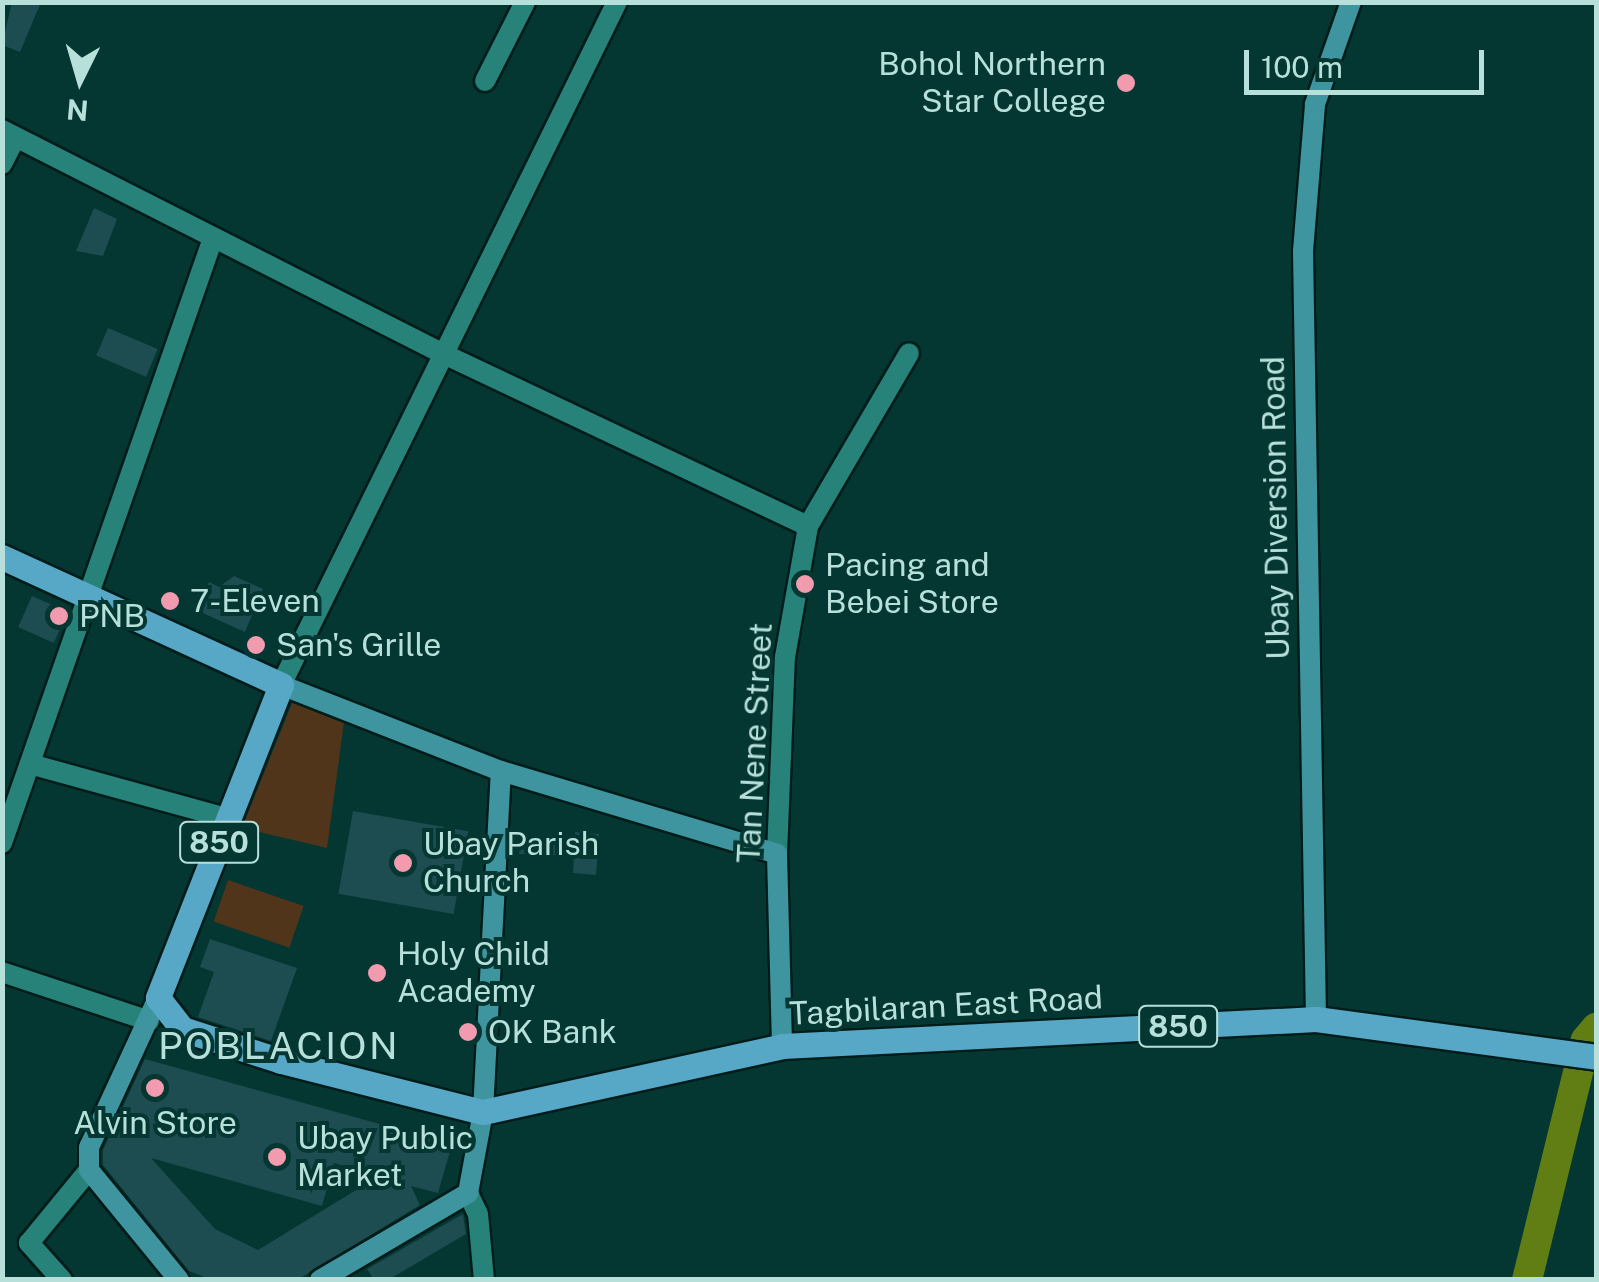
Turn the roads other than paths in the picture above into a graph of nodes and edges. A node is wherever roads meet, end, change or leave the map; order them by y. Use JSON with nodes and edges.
{"nodes":[{"id":1,"x":525,"y":2,"type":"edge"},
{"id":2,"x":617,"y":2,"type":"edge"},
{"id":3,"x":1352,"y":2,"type":"edge"},
{"id":4,"x":486,"y":81,"type":"dead end"},
{"id":5,"x":9,"y":134,"type":"edge"},
{"id":6,"x":2,"y":164,"type":"edge"},
{"id":7,"x":213,"y":238,"type":"junction"},
{"id":8,"x":909,"y":353,"type":"dead end"},
{"id":9,"x":448,"y":356,"type":"junction"},
{"id":10,"x":808,"y":526,"type":"junction"},
{"id":11,"x":2,"y":557,"type":"edge"},
{"id":12,"x":84,"y":595,"type":"junction"},
{"id":13,"x":281,"y":686,"type":"junction"},
{"id":14,"x":30,"y":764,"type":"junction"},
{"id":15,"x":501,"y":770,"type":"junction"},
{"id":16,"x":229,"y":819,"type":"junction"},
{"id":17,"x":2,"y":843,"type":"edge"},
{"id":18,"x":777,"y":854,"type":"junction"},
{"id":19,"x":2,"y":972,"type":"edge"},
{"id":20,"x":154,"y":1010,"type":"junction"},
{"id":21,"x":1316,"y":1019,"type":"junction"},
{"id":22,"x":782,"y":1046,"type":"junction"},
{"id":23,"x":1584,"y":1056,"type":"edge"},
{"id":24,"x":484,"y":1112,"type":"junction"},
{"id":25,"x":89,"y":1170,"type":"junction"},
{"id":26,"x":468,"y":1192,"type":"junction"},
{"id":27,"x":484,"y":1273,"type":"edge"},
{"id":28,"x":62,"y":1280,"type":"edge"},
{"id":29,"x":179,"y":1280,"type":"edge"},
{"id":30,"x":320,"y":1280,"type":"edge"}],
"edges":[{"from":1,"to":4,"type":"street"},
{"from":2,"to":9,"type":"street"},
{"from":3,"to":21,"type":"street","name":"Ubay Diversion Road"},
{"from":5,"to":6,"type":"street"},
{"from":5,"to":7,"type":"street"},
{"from":7,"to":9,"type":"street"},
{"from":7,"to":12,"type":"street"},
{"from":8,"to":10,"type":"street","name":"Tan Nene Street"},
{"from":9,"to":10,"type":"street"},
{"from":9,"to":13,"type":"street"},
{"from":10,"to":18,"type":"street","name":"Tan Nene Street"},
{"from":11,"to":12,"type":"main road"},
{"from":12,"to":13,"type":"main road"},
{"from":12,"to":14,"type":"street"},
{"from":13,"to":15,"type":"street"},
{"from":13,"to":16,"type":"main road","number":"850"},
{"from":14,"to":16,"type":"street"},
{"from":14,"to":17,"type":"street"},
{"from":15,"to":18,"type":"street"},
{"from":15,"to":24,"type":"street"},
{"from":16,"to":20,"type":"main road","number":"850"},
{"from":18,"to":22,"type":"street","name":"Tan Nene Street"},
{"from":19,"to":20,"type":"street"},
{"from":20,"to":24,"type":"main road","number":"850"},
{"from":20,"to":25,"type":"street"},
{"from":21,"to":22,"type":"main road","name":"Tagbilaran East Road","number":"850"},
{"from":21,"to":23,"type":"main road","name":"Tagbilaran East Road","number":"850"},
{"from":22,"to":24,"type":"main road","name":"Tagbilaran East Road","number":"850"},
{"from":24,"to":26,"type":"street"},
{"from":25,"to":28,"type":"street"},
{"from":25,"to":29,"type":"street"},
{"from":26,"to":27,"type":"street"},
{"from":26,"to":30,"type":"street"}]}
